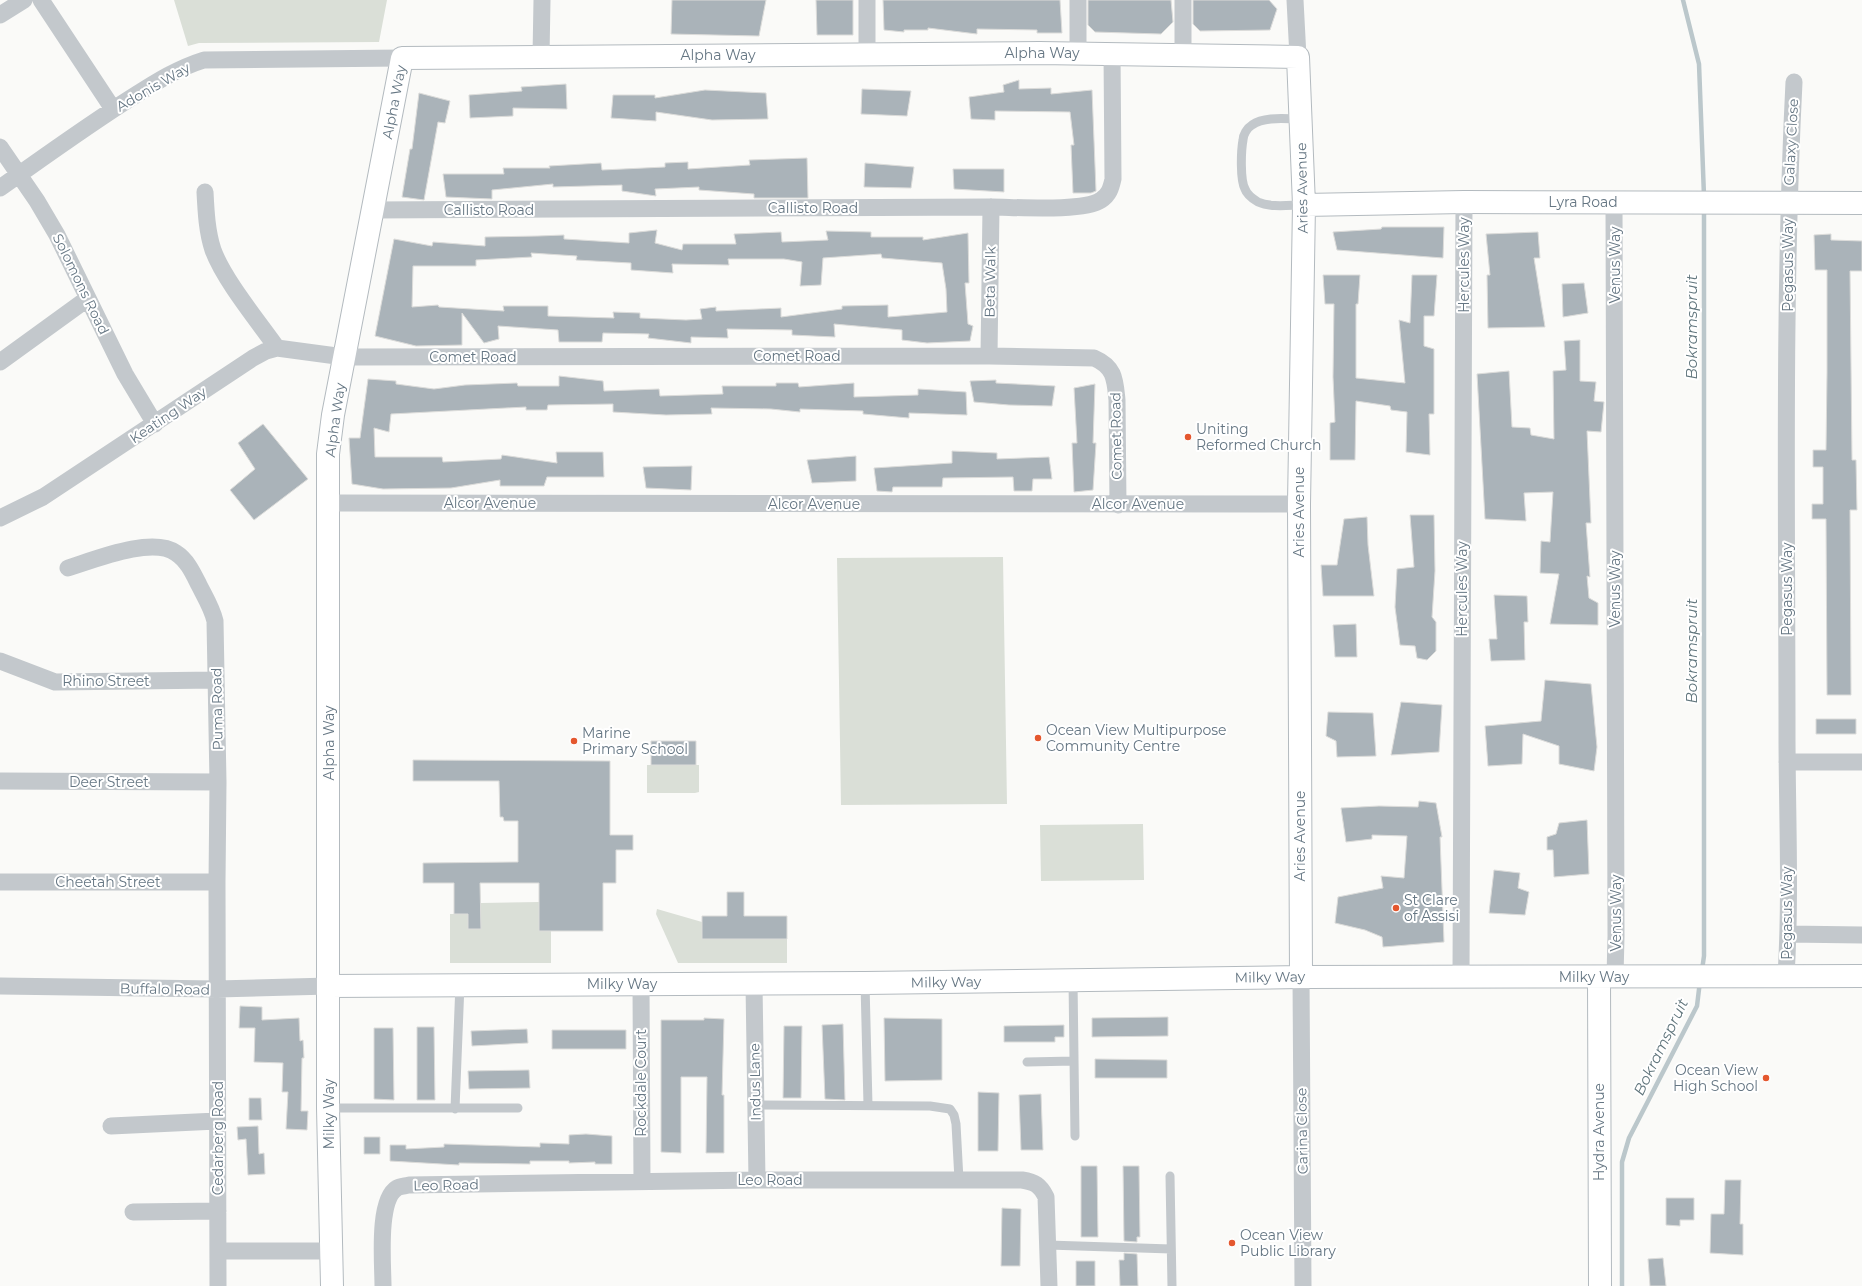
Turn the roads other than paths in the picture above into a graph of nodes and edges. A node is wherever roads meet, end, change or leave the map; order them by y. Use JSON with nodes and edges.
{"nodes":[{"id":1,"x":24,"y":0,"type":"edge"},
{"id":2,"x":41,"y":0,"type":"edge"},
{"id":3,"x":542,"y":0,"type":"edge"},
{"id":4,"x":867,"y":0,"type":"edge"},
{"id":5,"x":1078,"y":0,"type":"edge"},
{"id":6,"x":1183,"y":0,"type":"edge"},
{"id":7,"x":1295,"y":0,"type":"edge"},
{"id":8,"x":0,"y":15,"type":"edge"},
{"id":9,"x":1078,"y":53,"type":"junction"},
{"id":10,"x":1112,"y":53,"type":"junction"},
{"id":11,"x":868,"y":54,"type":"junction"},
{"id":12,"x":1183,"y":54,"type":"junction"},
{"id":13,"x":541,"y":56,"type":"junction"},
{"id":14,"x":1298,"y":57,"type":"junction"},
{"id":15,"x":402,"y":58,"type":"junction"},
{"id":16,"x":1794,"y":82,"type":"dead end"},
{"id":17,"x":113,"y":109,"type":"junction"},
{"id":18,"x":1300,"y":119,"type":"junction"},
{"id":19,"x":0,"y":147,"type":"edge"},
{"id":20,"x":19,"y":175,"type":"junction"},
{"id":21,"x":0,"y":188,"type":"edge"},
{"id":22,"x":205,"y":192,"type":"dead end"},
{"id":23,"x":1464,"y":202,"type":"junction"},
{"id":24,"x":1614,"y":202,"type":"junction"},
{"id":25,"x":1788,"y":203,"type":"junction"},
{"id":26,"x":1862,"y":203,"type":"edge"},
{"id":27,"x":1304,"y":205,"type":"junction"},
{"id":28,"x":991,"y":207,"type":"junction"},
{"id":29,"x":374,"y":210,"type":"junction"},
{"id":30,"x":88,"y":299,"type":"junction"},
{"id":31,"x":277,"y":348,"type":"junction"},
{"id":32,"x":989,"y":356,"type":"junction"},
{"id":33,"x":344,"y":357,"type":"junction"},
{"id":34,"x":0,"y":362,"type":"edge"},
{"id":35,"x":155,"y":424,"type":"junction"},
{"id":36,"x":328,"y":503,"type":"junction"},
{"id":37,"x":1299,"y":504,"type":"junction"},
{"id":38,"x":1118,"y":505,"type":"junction"},
{"id":39,"x":0,"y":518,"type":"edge"},
{"id":40,"x":68,"y":568,"type":"dead end"},
{"id":41,"x":0,"y":660,"type":"edge"},
{"id":42,"x":216,"y":680,"type":"junction"},
{"id":43,"x":1787,"y":762,"type":"junction"},
{"id":44,"x":1862,"y":762,"type":"edge"},
{"id":45,"x":0,"y":782,"type":"edge"},
{"id":46,"x":218,"y":782,"type":"junction"},
{"id":47,"x":0,"y":882,"type":"edge"},
{"id":48,"x":216,"y":882,"type":"junction"},
{"id":49,"x":1788,"y":934,"type":"junction"},
{"id":50,"x":1862,"y":935,"type":"edge"},
{"id":51,"x":1786,"y":976,"type":"junction"},
{"id":52,"x":1862,"y":976,"type":"edge"},
{"id":53,"x":1301,"y":977,"type":"junction"},
{"id":54,"x":1461,"y":977,"type":"junction"},
{"id":55,"x":1607,"y":977,"type":"junction"},
{"id":56,"x":1073,"y":980,"type":"junction"},
{"id":57,"x":865,"y":983,"type":"junction"},
{"id":58,"x":460,"y":984,"type":"junction"},
{"id":59,"x":640,"y":984,"type":"junction"},
{"id":60,"x":754,"y":984,"type":"junction"},
{"id":61,"x":0,"y":986,"type":"edge"},
{"id":62,"x":330,"y":986,"type":"junction"},
{"id":63,"x":217,"y":989,"type":"junction"},
{"id":64,"x":1074,"y":1061,"type":"junction"},
{"id":65,"x":1027,"y":1062,"type":"dead end"},
{"id":66,"x":755,"y":1105,"type":"junction"},
{"id":67,"x":868,"y":1105,"type":"junction"},
{"id":68,"x":328,"y":1108,"type":"junction"},
{"id":69,"x":518,"y":1108,"type":"dead end"},
{"id":70,"x":455,"y":1109,"type":"junction"},
{"id":71,"x":218,"y":1121,"type":"junction"},
{"id":72,"x":111,"y":1126,"type":"dead end"},
{"id":73,"x":1075,"y":1136,"type":"dead end"},
{"id":74,"x":1170,"y":1176,"type":"dead end"},
{"id":75,"x":757,"y":1180,"type":"junction"},
{"id":76,"x":959,"y":1180,"type":"junction"},
{"id":77,"x":642,"y":1182,"type":"junction"},
{"id":78,"x":218,"y":1211,"type":"junction"},
{"id":79,"x":133,"y":1212,"type":"dead end"},
{"id":80,"x":1048,"y":1245,"type":"junction"},
{"id":81,"x":1171,"y":1249,"type":"junction"},
{"id":82,"x":218,"y":1251,"type":"junction"},
{"id":83,"x":331,"y":1251,"type":"junction"},
{"id":84,"x":218,"y":1286,"type":"edge"},
{"id":85,"x":332,"y":1286,"type":"edge"},
{"id":86,"x":383,"y":1286,"type":"edge"},
{"id":87,"x":1049,"y":1286,"type":"edge"},
{"id":88,"x":1172,"y":1286,"type":"edge"},
{"id":89,"x":1304,"y":1286,"type":"edge"},
{"id":90,"x":1600,"y":1286,"type":"edge"}],
"edges":[{"from":1,"to":8,"type":"street"},
{"from":2,"to":17,"type":"street"},
{"from":3,"to":13,"type":"street"},
{"from":4,"to":11,"type":"street"},
{"from":5,"to":9,"type":"street"},
{"from":6,"to":12,"type":"street"},
{"from":7,"to":14,"type":"street","name":"Aries Avenue"},
{"from":9,"to":10,"type":"street","name":"Alpha Way"},
{"from":9,"to":11,"type":"street","name":"Alpha Way"},
{"from":10,"to":12,"type":"street","name":"Alpha Way"},
{"from":10,"to":28,"type":"street","name":"Callisto Road"},
{"from":11,"to":13,"type":"street","name":"Alpha Way"},
{"from":12,"to":14,"type":"street","name":"Alpha Way"},
{"from":13,"to":15,"type":"street","name":"Alpha Way"},
{"from":14,"to":18,"type":"street","name":"Aries Avenue"},
{"from":15,"to":17,"type":"street","name":"Adonis Way"},
{"from":15,"to":29,"type":"street","name":"Alpha Way"},
{"from":16,"to":25,"type":"street","name":"Galaxy Close"},
{"from":17,"to":20,"type":"street","name":"Adonis Way"},
{"from":18,"to":27,"type":"street","name":"Aries Avenue"},
{"from":18,"to":27,"type":"lane"},
{"from":19,"to":20,"type":"street","name":"Solomons Road"},
{"from":20,"to":21,"type":"street","name":"Adonis Way"},
{"from":20,"to":30,"type":"street","name":"Solomons Road"},
{"from":22,"to":31,"type":"street"},
{"from":23,"to":24,"type":"street","name":"Lyra Road"},
{"from":23,"to":27,"type":"street","name":"Lyra Road"},
{"from":23,"to":54,"type":"street","name":"Hercules Way"},
{"from":24,"to":25,"type":"street","name":"Lyra Road"},
{"from":24,"to":55,"type":"street","name":"Venus Way"},
{"from":25,"to":26,"type":"street","name":"Lyra Road"},
{"from":25,"to":43,"type":"street","name":"Pegasus Way"},
{"from":27,"to":37,"type":"street","name":"Aries Avenue"},
{"from":28,"to":29,"type":"street","name":"Callisto Road"},
{"from":28,"to":32,"type":"street","name":"Beta Walk"},
{"from":29,"to":33,"type":"street","name":"Alpha Way"},
{"from":30,"to":34,"type":"street"},
{"from":30,"to":35,"type":"street","name":"Solomons Road"},
{"from":31,"to":33,"type":"street","name":"Keating Way"},
{"from":31,"to":35,"type":"street","name":"Keating Way"},
{"from":32,"to":33,"type":"street","name":"Comet Road"},
{"from":32,"to":38,"type":"street","name":"Comet Road"},
{"from":33,"to":36,"type":"street","name":"Alpha Way"},
{"from":35,"to":39,"type":"street","name":"Keating Way"},
{"from":36,"to":38,"type":"street","name":"Alcor Avenue"},
{"from":36,"to":62,"type":"street","name":"Alpha Way"},
{"from":37,"to":38,"type":"street","name":"Alcor Avenue"},
{"from":37,"to":53,"type":"street","name":"Aries Avenue"},
{"from":40,"to":42,"type":"street","name":"Puma Road"},
{"from":41,"to":42,"type":"street","name":"Rhino Street"},
{"from":42,"to":46,"type":"street","name":"Puma Road"},
{"from":43,"to":44,"type":"street"},
{"from":43,"to":49,"type":"street","name":"Pegasus Way"},
{"from":45,"to":46,"type":"street","name":"Deer Street"},
{"from":46,"to":48,"type":"street","name":"Puma Road"},
{"from":47,"to":48,"type":"street","name":"Cheetah Street"},
{"from":48,"to":63,"type":"street","name":"Puma Road"},
{"from":49,"to":50,"type":"street"},
{"from":49,"to":51,"type":"street","name":"Pegasus Way"},
{"from":51,"to":52,"type":"street","name":"Milky Way"},
{"from":51,"to":55,"type":"street","name":"Milky Way"},
{"from":53,"to":54,"type":"street","name":"Milky Way"},
{"from":53,"to":56,"type":"street","name":"Milky Way"},
{"from":53,"to":89,"type":"street","name":"Carina Close"},
{"from":54,"to":55,"type":"street","name":"Milky Way"},
{"from":55,"to":90,"type":"street","name":"Hydra Avenue"},
{"from":56,"to":57,"type":"street","name":"Milky Way"},
{"from":56,"to":64,"type":"lane"},
{"from":57,"to":60,"type":"street","name":"Milky Way"},
{"from":57,"to":67,"type":"lane"},
{"from":58,"to":59,"type":"street","name":"Milky Way"},
{"from":58,"to":62,"type":"street","name":"Milky Way"},
{"from":58,"to":70,"type":"lane"},
{"from":59,"to":60,"type":"street","name":"Milky Way"},
{"from":59,"to":77,"type":"street","name":"Rockdale Court"},
{"from":60,"to":66,"type":"street","name":"Indus Lane"},
{"from":61,"to":63,"type":"street","name":"Buffalo Road"},
{"from":62,"to":63,"type":"street","name":"Buffalo Road"},
{"from":62,"to":68,"type":"street","name":"Milky Way"},
{"from":63,"to":71,"type":"street","name":"Cedarberg Road"},
{"from":64,"to":65,"type":"lane"},
{"from":64,"to":73,"type":"lane"},
{"from":66,"to":67,"type":"lane"},
{"from":66,"to":75,"type":"street","name":"Indus Lane"},
{"from":67,"to":76,"type":"lane"},
{"from":68,"to":70,"type":"lane"},
{"from":68,"to":83,"type":"street","name":"Milky Way"},
{"from":69,"to":70,"type":"lane"},
{"from":71,"to":72,"type":"street"},
{"from":71,"to":78,"type":"street","name":"Cedarberg Road"},
{"from":74,"to":81,"type":"lane"},
{"from":75,"to":76,"type":"street","name":"Leo Road"},
{"from":75,"to":77,"type":"street","name":"Leo Road"},
{"from":76,"to":80,"type":"street","name":"Leo Road"},
{"from":77,"to":86,"type":"street","name":"Leo Road"},
{"from":78,"to":79,"type":"street"},
{"from":78,"to":82,"type":"street","name":"Cedarberg Road"},
{"from":80,"to":81,"type":"lane"},
{"from":80,"to":87,"type":"street","name":"Leo Road"},
{"from":81,"to":88,"type":"lane"},
{"from":82,"to":83,"type":"street"},
{"from":82,"to":84,"type":"street","name":"Cedarberg Road"},
{"from":83,"to":85,"type":"street","name":"Milky Way"}]}
